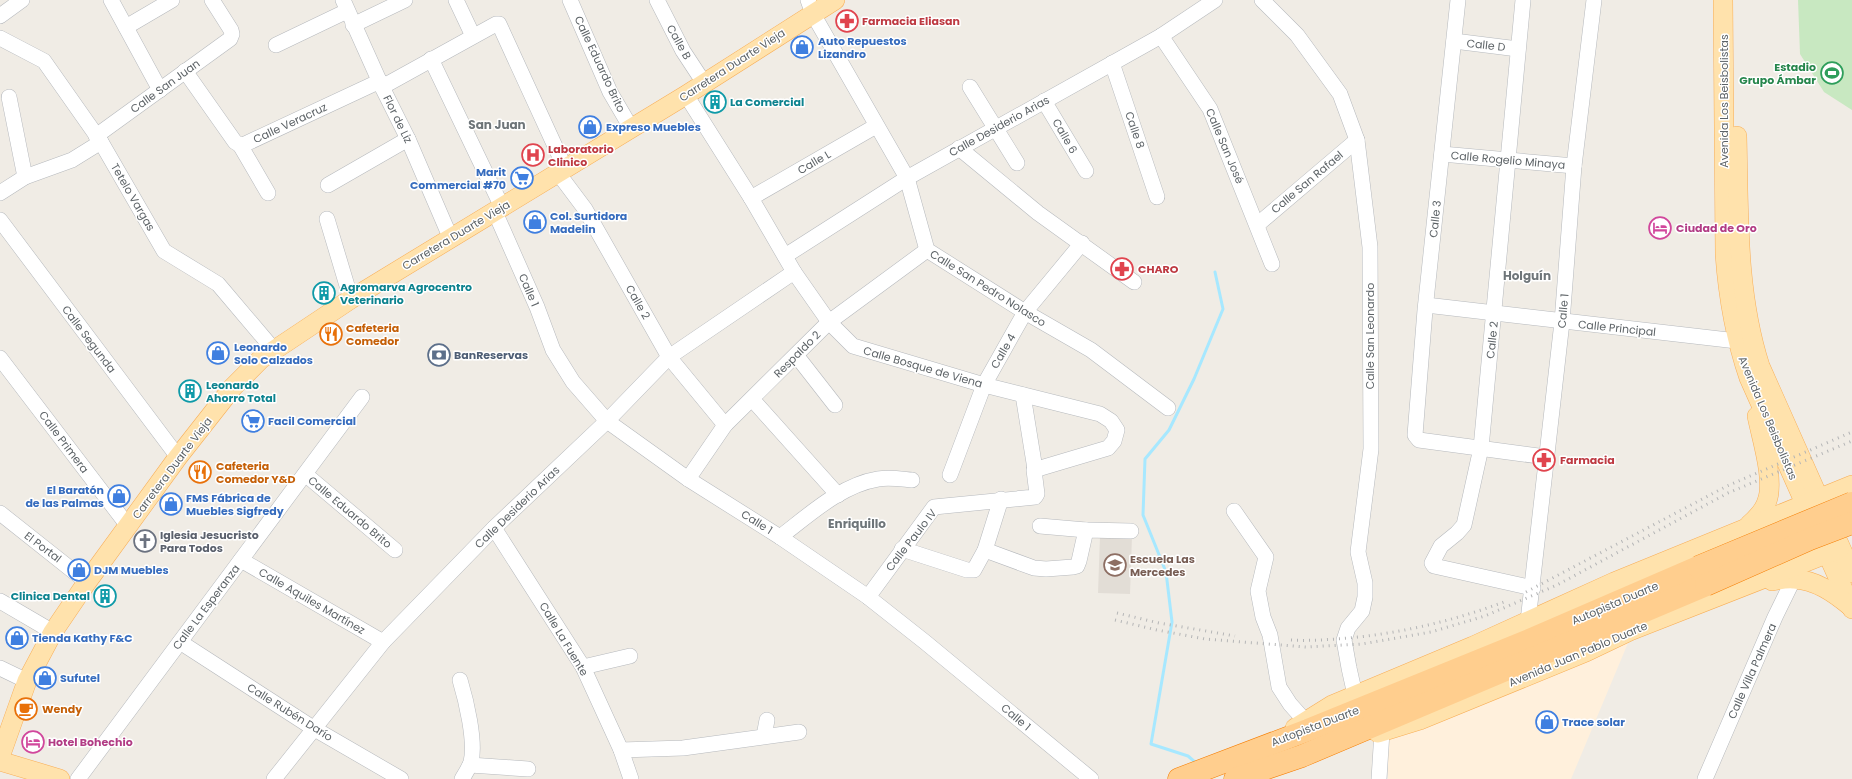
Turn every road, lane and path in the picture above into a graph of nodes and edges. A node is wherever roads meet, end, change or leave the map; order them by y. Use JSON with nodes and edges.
{"nodes":[{"id":1,"x":22,"y":0,"type":"edge"},
{"id":2,"x":111,"y":0,"type":"edge"},
{"id":3,"x":172,"y":0,"type":"edge"},
{"id":4,"x":212,"y":0,"type":"edge"},
{"id":5,"x":405,"y":0,"type":"edge"},
{"id":6,"x":456,"y":0,"type":"edge"},
{"id":7,"x":570,"y":0,"type":"edge"},
{"id":8,"x":657,"y":0,"type":"edge"},
{"id":9,"x":835,"y":0,"type":"edge"},
{"id":10,"x":1215,"y":0,"type":"edge"},
{"id":11,"x":1262,"y":0,"type":"edge"},
{"id":12,"x":1458,"y":0,"type":"edge"},
{"id":13,"x":1523,"y":0,"type":"edge"},
{"id":14,"x":1594,"y":0,"type":"edge"},
{"id":15,"x":1723,"y":0,"type":"edge"},
{"id":16,"x":1734,"y":0,"type":"edge"},
{"id":17,"x":345,"y":5,"type":"edge"},
{"id":18,"x":810,"y":7,"type":"edge"},
{"id":19,"x":0,"y":16,"type":"edge"},
{"id":20,"x":499,"y":24,"type":"joint"},
{"id":21,"x":354,"y":25,"type":"junction"},
{"id":22,"x":126,"y":27,"type":"junction"},
{"id":23,"x":473,"y":36,"type":"junction"},
{"id":24,"x":1161,"y":36,"type":"junction"},
{"id":25,"x":0,"y":38,"type":"edge"},
{"id":26,"x":1454,"y":41,"type":"junction"},
{"id":27,"x":276,"y":46,"type":"dead end"},
{"id":28,"x":1518,"y":49,"type":"junction"},
{"id":29,"x":431,"y":59,"type":"junction"},
{"id":30,"x":1112,"y":63,"type":"junction"},
{"id":31,"x":185,"y":72,"type":"junction"},
{"id":32,"x":704,"y":82,"type":"junction"},
{"id":33,"x":381,"y":84,"type":"junction"},
{"id":34,"x":970,"y":87,"type":"dead end"},
{"id":35,"x":160,"y":90,"type":"junction"},
{"id":36,"x":686,"y":95,"type":"junction"},
{"id":37,"x":9,"y":97,"type":"dead end"},
{"id":38,"x":1044,"y":100,"type":"junction"},
{"id":39,"x":876,"y":126,"type":"junction"},
{"id":40,"x":631,"y":128,"type":"junction"},
{"id":41,"x":995,"y":128,"type":"junction"},
{"id":42,"x":98,"y":139,"type":"junction"},
{"id":43,"x":408,"y":139,"type":"junction"},
{"id":44,"x":1357,"y":140,"type":"junction"},
{"id":45,"x":240,"y":145,"type":"junction"},
{"id":46,"x":959,"y":148,"type":"junction"},
{"id":47,"x":1442,"y":154,"type":"junction"},
{"id":48,"x":1508,"y":160,"type":"junction"},
{"id":49,"x":1017,"y":163,"type":"dead end"},
{"id":50,"x":1574,"y":166,"type":"junction"},
{"id":51,"x":561,"y":171,"type":"junction"},
{"id":52,"x":1086,"y":171,"type":"dead end"},
{"id":53,"x":25,"y":177,"type":"junction"},
{"id":54,"x":907,"y":178,"type":"junction"},
{"id":55,"x":328,"y":185,"type":"dead end"},
{"id":56,"x":268,"y":193,"type":"dead end"},
{"id":57,"x":0,"y":194,"type":"edge"},
{"id":58,"x":1158,"y":197,"type":"dead end"},
{"id":59,"x":751,"y":198,"type":"junction"},
{"id":60,"x":498,"y":209,"type":"junction"},
{"id":61,"x":327,"y":219,"type":"dead end"},
{"id":62,"x":0,"y":220,"type":"edge"},
{"id":63,"x":1257,"y":225,"type":"junction"},
{"id":64,"x":451,"y":239,"type":"junction"},
{"id":65,"x":1082,"y":244,"type":"junction"},
{"id":66,"x":927,"y":250,"type":"junction"},
{"id":67,"x":785,"y":256,"type":"junction"},
{"id":68,"x":1272,"y":264,"type":"dead end"},
{"id":69,"x":794,"y":272,"type":"junction"},
{"id":70,"x":1134,"y":282,"type":"dead end"},
{"id":71,"x":351,"y":299,"type":"junction"},
{"id":72,"x":1426,"y":305,"type":"junction"},
{"id":73,"x":1025,"y":312,"type":"junction"},
{"id":74,"x":1494,"y":313,"type":"junction"},
{"id":75,"x":829,"y":322,"type":"junction"},
{"id":76,"x":1562,"y":322,"type":"junction"},
{"id":77,"x":1744,"y":340,"type":"junction"},
{"id":78,"x":274,"y":350,"type":"junction"},
{"id":79,"x":796,"y":354,"type":"junction"},
{"id":80,"x":669,"y":357,"type":"junction"},
{"id":81,"x":0,"y":358,"type":"edge"},
{"id":82,"x":1749,"y":378,"type":"junction"},
{"id":83,"x":984,"y":385,"type":"junction"},
{"id":84,"x":1023,"y":395,"type":"junction"},
{"id":85,"x":362,"y":398,"type":"dead end"},
{"id":86,"x":752,"y":399,"type":"junction"},
{"id":87,"x":835,"y":405,"type":"dead end"},
{"id":88,"x":1168,"y":408,"type":"dead end"},
{"id":89,"x":607,"y":421,"type":"junction"},
{"id":90,"x":725,"y":425,"type":"junction"},
{"id":91,"x":1481,"y":448,"type":"junction"},
{"id":92,"x":178,"y":457,"type":"junction"},
{"id":93,"x":1546,"y":457,"type":"junction"},
{"id":94,"x":1035,"y":469,"type":"junction"},
{"id":95,"x":305,"y":474,"type":"junction"},
{"id":96,"x":950,"y":475,"type":"dead end"},
{"id":97,"x":688,"y":478,"type":"junction"},
{"id":98,"x":912,"y":480,"type":"dead end"},
{"id":99,"x":1847,"y":493,"type":"edge"},
{"id":100,"x":838,"y":495,"type":"junction"},
{"id":101,"x":1001,"y":500,"type":"junction"},
{"id":102,"x":1812,"y":501,"type":"junction"},
{"id":103,"x":1234,"y":511,"type":"dead end"},
{"id":104,"x":0,"y":513,"type":"edge"},
{"id":105,"x":1852,"y":523,"type":"edge"},
{"id":106,"x":128,"y":526,"type":"junction"},
{"id":107,"x":1040,"y":526,"type":"dead end"},
{"id":108,"x":494,"y":528,"type":"junction"},
{"id":109,"x":1747,"y":528,"type":"junction"},
{"id":110,"x":1086,"y":530,"type":"junction"},
{"id":111,"x":1131,"y":531,"type":"dead end"},
{"id":112,"x":780,"y":537,"type":"junction"},
{"id":113,"x":902,"y":549,"type":"junction"},
{"id":114,"x":1840,"y":549,"type":"edge"},
{"id":115,"x":395,"y":550,"type":"dead end"},
{"id":116,"x":985,"y":550,"type":"junction"},
{"id":117,"x":241,"y":560,"type":"junction"},
{"id":118,"x":1798,"y":571,"type":"junction"},
{"id":119,"x":1852,"y":573,"type":"edge"},
{"id":120,"x":1702,"y":576,"type":"junction"},
{"id":121,"x":86,"y":582,"type":"junction"},
{"id":122,"x":1533,"y":588,"type":"junction"},
{"id":123,"x":868,"y":597,"type":"junction"},
{"id":124,"x":0,"y":602,"type":"edge"},
{"id":125,"x":1851,"y":607,"type":"edge"},
{"id":126,"x":1528,"y":621,"type":"junction"},
{"id":127,"x":53,"y":632,"type":"junction"},
{"id":128,"x":180,"y":642,"type":"junction"},
{"id":129,"x":383,"y":642,"type":"junction"},
{"id":130,"x":630,"y":656,"type":"dead end"},
{"id":131,"x":0,"y":668,"type":"edge"},
{"id":132,"x":583,"y":668,"type":"junction"},
{"id":133,"x":460,"y":680,"type":"dead end"},
{"id":134,"x":27,"y":681,"type":"junction"},
{"id":135,"x":1355,"y":695,"type":"junction"},
{"id":136,"x":767,"y":720,"type":"dead end"},
{"id":137,"x":1306,"y":722,"type":"junction"},
{"id":138,"x":313,"y":728,"type":"junction"},
{"id":139,"x":799,"y":732,"type":"dead end"},
{"id":140,"x":1382,"y":732,"type":"junction"},
{"id":141,"x":764,"y":736,"type":"junction"},
{"id":142,"x":1266,"y":745,"type":"junction"},
{"id":143,"x":621,"y":750,"type":"junction"},
{"id":144,"x":1302,"y":756,"type":"junction"},
{"id":145,"x":0,"y":757,"type":"edge"},
{"id":146,"x":0,"y":761,"type":"edge"},
{"id":147,"x":470,"y":765,"type":"junction"},
{"id":148,"x":528,"y":769,"type":"dead end"},
{"id":149,"x":1239,"y":770,"type":"edge"},
{"id":150,"x":0,"y":775,"type":"edge"},
{"id":151,"x":1188,"y":775,"type":"edge"},
{"id":152,"x":0,"y":779,"type":"edge"},
{"id":153,"x":60,"y":779,"type":"edge"},
{"id":154,"x":78,"y":779,"type":"edge"},
{"id":155,"x":274,"y":779,"type":"edge"},
{"id":156,"x":401,"y":779,"type":"edge"},
{"id":157,"x":462,"y":779,"type":"edge"},
{"id":158,"x":631,"y":779,"type":"edge"},
{"id":159,"x":1091,"y":779,"type":"edge"},
{"id":160,"x":1379,"y":779,"type":"edge"},
{"id":161,"x":1705,"y":779,"type":"edge"}],
"edges":[{"from":1,"to":19,"type":"street"},
{"from":2,"to":22,"type":"street"},
{"from":3,"to":22,"type":"street"},
{"from":4,"to":31,"type":"street","name":"Calle San Juan"},
{"from":5,"to":21,"type":"street"},
{"from":6,"to":23,"type":"street"},
{"from":7,"to":40,"type":"street","name":"Calle Eduardo Brito"},
{"from":8,"to":32,"type":"street","name":"Calle B"},
{"from":9,"to":18,"type":"main road","name":"Carretera Duarte Vieja"},
{"from":10,"to":24,"type":"street","name":"Calle Desiderio Arias"},
{"from":11,"to":44,"type":"street","name":"Calle San Leonardo"},
{"from":12,"to":26,"type":"street","name":"Calle 3"},
{"from":13,"to":28,"type":"street","name":"Calle 2"},
{"from":14,"to":50,"type":"street","name":"Calle 1"},
{"from":15,"to":77,"type":"main road","name":"Avenida Los Beisbolistas"},
{"from":16,"to":77,"type":"main road","name":"Avenida Los Beisbolistas"},
{"from":17,"to":21,"type":"street","name":"Flor de Liz"},
{"from":17,"to":27,"type":"street"},
{"from":18,"to":32,"type":"main road","name":"Carretera Duarte Vieja"},
{"from":18,"to":39,"type":"street","name":"Calle San Pedro Nolasco"},
{"from":20,"to":23,"type":"street","name":"Calle Veracruz"},
{"from":20,"to":51,"type":"street","name":"Calle 2"},
{"from":21,"to":33,"type":"street","name":"Flor de Liz"},
{"from":22,"to":35,"type":"street"},
{"from":23,"to":29,"type":"street","name":"Calle Veracruz"},
{"from":24,"to":30,"type":"street","name":"Calle Desiderio Arias"},
{"from":24,"to":63,"type":"street","name":"Calle San José"},
{"from":25,"to":42,"type":"street","name":"Tetelo Vargas"},
{"from":26,"to":28,"type":"street","name":"Calle D"},
{"from":26,"to":47,"type":"street","name":"Calle 3"},
{"from":28,"to":48,"type":"street","name":"Calle 2"},
{"from":29,"to":33,"type":"street","name":"Calle Veracruz"},
{"from":29,"to":60,"type":"street","name":"Calle 1"},
{"from":30,"to":38,"type":"street","name":"Calle Desiderio Arias"},
{"from":30,"to":58,"type":"street","name":"Calle 8"},
{"from":31,"to":35,"type":"street","name":"Calle San Juan"},
{"from":31,"to":45,"type":"street","name":"Calle Veracruz"},
{"from":32,"to":36,"type":"main road","name":"Carretera Duarte Vieja"},
{"from":33,"to":43,"type":"street","name":"Flor de Liz"},
{"from":33,"to":45,"type":"street","name":"Calle Veracruz"},
{"from":34,"to":41,"type":"street"},
{"from":35,"to":42,"type":"street","name":"Calle San Juan"},
{"from":36,"to":40,"type":"main road","name":"Carretera Duarte Vieja"},
{"from":36,"to":59,"type":"street","name":"Calle Bosque de Viena"},
{"from":37,"to":53,"type":"street"},
{"from":38,"to":41,"type":"street","name":"Calle Desiderio Arias"},
{"from":38,"to":52,"type":"street","name":"Calle 6"},
{"from":39,"to":54,"type":"street","name":"Calle San Pedro Nolasco"},
{"from":39,"to":59,"type":"street","name":"Calle L"},
{"from":40,"to":51,"type":"main road","name":"Carretera Duarte Vieja"},
{"from":41,"to":46,"type":"street","name":"Calle Desiderio Arias"},
{"from":41,"to":49,"type":"street"},
{"from":42,"to":53,"type":"street","name":"Calle San Juan"},
{"from":42,"to":78,"type":"street","name":"Tetelo Vargas"},
{"from":43,"to":55,"type":"street"},
{"from":43,"to":64,"type":"street","name":"Flor de Liz"},
{"from":44,"to":63,"type":"street","name":"Calle San Rafael"},
{"from":44,"to":135,"type":"street","name":"Calle San Leonardo"},
{"from":45,"to":56,"type":"street"},
{"from":46,"to":54,"type":"street","name":"Calle Desiderio Arias"},
{"from":46,"to":65,"type":"street"},
{"from":47,"to":48,"type":"street","name":"Calle Rogelio Minaya"},
{"from":47,"to":72,"type":"street","name":"Calle 3"},
{"from":48,"to":50,"type":"street","name":"Calle Rogelio Minaya"},
{"from":48,"to":74,"type":"street","name":"Calle 2"},
{"from":50,"to":76,"type":"street","name":"Calle 1"},
{"from":51,"to":60,"type":"main road","name":"Carretera Duarte Vieja"},
{"from":51,"to":80,"type":"street","name":"Calle 2"},
{"from":53,"to":57,"type":"street","name":"Calle San Juan"},
{"from":54,"to":66,"type":"street","name":"Calle San Pedro Nolasco"},
{"from":54,"to":67,"type":"street","name":"Calle Desiderio Arias"},
{"from":59,"to":67,"type":"street","name":"Calle Bosque de Viena"},
{"from":60,"to":64,"type":"main road","name":"Carretera Duarte Vieja"},
{"from":60,"to":89,"type":"street","name":"Calle 1"},
{"from":61,"to":71,"type":"street"},
{"from":62,"to":92,"type":"street","name":"Calle Segunda"},
{"from":63,"to":68,"type":"street","name":"Calle San José"},
{"from":64,"to":71,"type":"main road","name":"Carretera Duarte Vieja"},
{"from":65,"to":70,"type":"street"},
{"from":65,"to":73,"type":"street","name":"Calle 4"},
{"from":66,"to":73,"type":"street","name":"Calle San Pedro Nolasco"},
{"from":66,"to":75,"type":"street","name":"Respaldo 2"},
{"from":67,"to":69,"type":"street","name":"Calle Bosque de Viena"},
{"from":69,"to":75,"type":"street","name":"Calle Bosque de Viena"},
{"from":69,"to":80,"type":"street","name":"Calle Desiderio Arias"},
{"from":71,"to":78,"type":"main road","name":"Carretera Duarte Vieja"},
{"from":72,"to":74,"type":"street","name":"Calle Principal"},
{"from":72,"to":91,"type":"street","name":"Calle 3"},
{"from":73,"to":83,"type":"street","name":"Calle 4"},
{"from":73,"to":88,"type":"street","name":"Calle San Pedro Nolasco"},
{"from":74,"to":76,"type":"street","name":"Calle Principal"},
{"from":74,"to":91,"type":"street","name":"Calle 2"},
{"from":75,"to":79,"type":"street","name":"Respaldo 2"},
{"from":75,"to":83,"type":"street","name":"Calle Bosque de Viena"},
{"from":76,"to":77,"type":"street","name":"Calle Principal"},
{"from":76,"to":93,"type":"street","name":"Calle 1"},
{"from":77,"to":82,"type":"main road","name":"Avenida Los Beisbolistas"},
{"from":77,"to":102,"type":"main road","name":"Avenida Los Beisbolistas"},
{"from":78,"to":92,"type":"main road","name":"Carretera Duarte Vieja"},
{"from":79,"to":86,"type":"street","name":"Respaldo 2"},
{"from":79,"to":87,"type":"street"},
{"from":80,"to":89,"type":"street","name":"Calle Desiderio Arias"},
{"from":80,"to":90,"type":"street","name":"Calle 2"},
{"from":81,"to":106,"type":"street","name":"Calle Primera"},
{"from":82,"to":102,"type":"main road","name":"Avenida Los Beisbolistas"},
{"from":82,"to":109,"type":"main road"},
{"from":83,"to":84,"type":"street","name":"Calle Bosque de Viena"},
{"from":83,"to":96,"type":"street","name":"Calle 4"},
{"from":84,"to":94,"type":"street"},
{"from":84,"to":94,"type":"street","name":"Calle Bosque de Viena"},
{"from":85,"to":95,"type":"street","name":"Calle La Esperanza"},
{"from":86,"to":90,"type":"street","name":"Respaldo 2"},
{"from":86,"to":100,"type":"street"},
{"from":89,"to":97,"type":"street","name":"Calle 1"},
{"from":89,"to":108,"type":"street","name":"Calle Desiderio Arias"},
{"from":90,"to":97,"type":"street","name":"Respaldo 2"},
{"from":91,"to":93,"type":"street"},
{"from":91,"to":122,"type":"street","name":"Calle 2"},
{"from":92,"to":106,"type":"main road","name":"Carretera Duarte Vieja"},
{"from":93,"to":122,"type":"street","name":"Calle 1"},
{"from":94,"to":101,"type":"street","name":"Calle Paulo IV"},
{"from":95,"to":115,"type":"street","name":"Calle Eduardo Brito"},
{"from":95,"to":117,"type":"street","name":"Calle La Esperanza"},
{"from":97,"to":112,"type":"street","name":"Calle 1"},
{"from":98,"to":100,"type":"street"},
{"from":99,"to":102,"type":"main road"},
{"from":99,"to":120,"type":"highway","name":"Autopista Duarte","bridge":true},
{"from":100,"to":112,"type":"street"},
{"from":101,"to":113,"type":"street","name":"Calle Paulo IV"},
{"from":101,"to":116,"type":"street"},
{"from":102,"to":109,"type":"main road"},
{"from":102,"to":114,"type":"main road","name":"Avenida Los Beisbolistas"},
{"from":103,"to":137,"type":"street"},
{"from":104,"to":121,"type":"street","name":"El Portal"},
{"from":105,"to":120,"type":"highway","name":"Autopista Duarte","bridge":true},
{"from":106,"to":121,"type":"main road","name":"Carretera Duarte Vieja"},
{"from":107,"to":110,"type":"street"},
{"from":108,"to":129,"type":"street","name":"Calle Desiderio Arias"},
{"from":108,"to":132,"type":"street","name":"Calle La Fuente"},
{"from":109,"to":126,"type":"main road","name":"Autopista Duarte"},
{"from":110,"to":111,"type":"street"},
{"from":110,"to":116,"type":"street"},
{"from":112,"to":123,"type":"street","name":"Calle 1"},
{"from":113,"to":116,"type":"street"},
{"from":113,"to":123,"type":"street","name":"Calle Paulo IV"},
{"from":114,"to":118,"type":"main road"},
{"from":114,"to":119,"type":"main road","name":"Avenida Los Beisbolistas"},
{"from":114,"to":125,"type":"main road","name":"Avenida Los Beisbolistas"},
{"from":117,"to":128,"type":"street","name":"Calle La Esperanza"},
{"from":117,"to":129,"type":"street","name":"Calle Aquiles Martínez"},
{"from":118,"to":125,"type":"main road"},
{"from":118,"to":140,"type":"main road","name":"Avenida Juan Pablo Duarte"},
{"from":118,"to":161,"type":"street","name":"Calle Villa Palmera"},
{"from":120,"to":142,"type":"highway","name":"Autopista Duarte"},
{"from":120,"to":144,"type":"highway","name":"Autopista Duarte"},
{"from":121,"to":127,"type":"main road","name":"Carretera Duarte Vieja"},
{"from":122,"to":126,"type":"street","name":"Calle 1"},
{"from":123,"to":159,"type":"street","name":"Calle 1"},
{"from":124,"to":127,"type":"street"},
{"from":126,"to":135,"type":"main road","name":"Autopista Duarte"},
{"from":127,"to":134,"type":"main road","name":"Carretera Duarte Vieja"},
{"from":128,"to":138,"type":"street","name":"Calle Rubén Darío"},
{"from":128,"to":154,"type":"street","name":"Calle La Esperanza"},
{"from":129,"to":138,"type":"street","name":"Calle Desiderio Arias"},
{"from":130,"to":132,"type":"street"},
{"from":131,"to":134,"type":"street"},
{"from":132,"to":143,"type":"street","name":"Calle La Fuente"},
{"from":133,"to":147,"type":"street"},
{"from":134,"to":145,"type":"main road","name":"Carretera Duarte Vieja"},
{"from":135,"to":137,"type":"main road","name":"Autopista Duarte"},
{"from":136,"to":141,"type":"street"},
{"from":137,"to":142,"type":"main road","name":"Autopista Duarte"},
{"from":138,"to":155,"type":"street","name":"Calle Desiderio Arias"},
{"from":138,"to":156,"type":"street","name":"Calle Rubén Darío"},
{"from":139,"to":141,"type":"street"},
{"from":140,"to":144,"type":"main road","name":"Avenida Juan Pablo Duarte"},
{"from":140,"to":160,"type":"street"},
{"from":141,"to":143,"type":"street"},
{"from":142,"to":149,"type":"highway"},
{"from":143,"to":158,"type":"street","name":"Calle La Fuente"},
{"from":144,"to":149,"type":"highway","name":"Autopista Duarte"},
{"from":146,"to":153,"type":"main road"},
{"from":147,"to":148,"type":"street"},
{"from":147,"to":157,"type":"street"},
{"from":149,"to":151,"type":"highway"},
{"from":150,"to":152,"type":"main road"}]}
